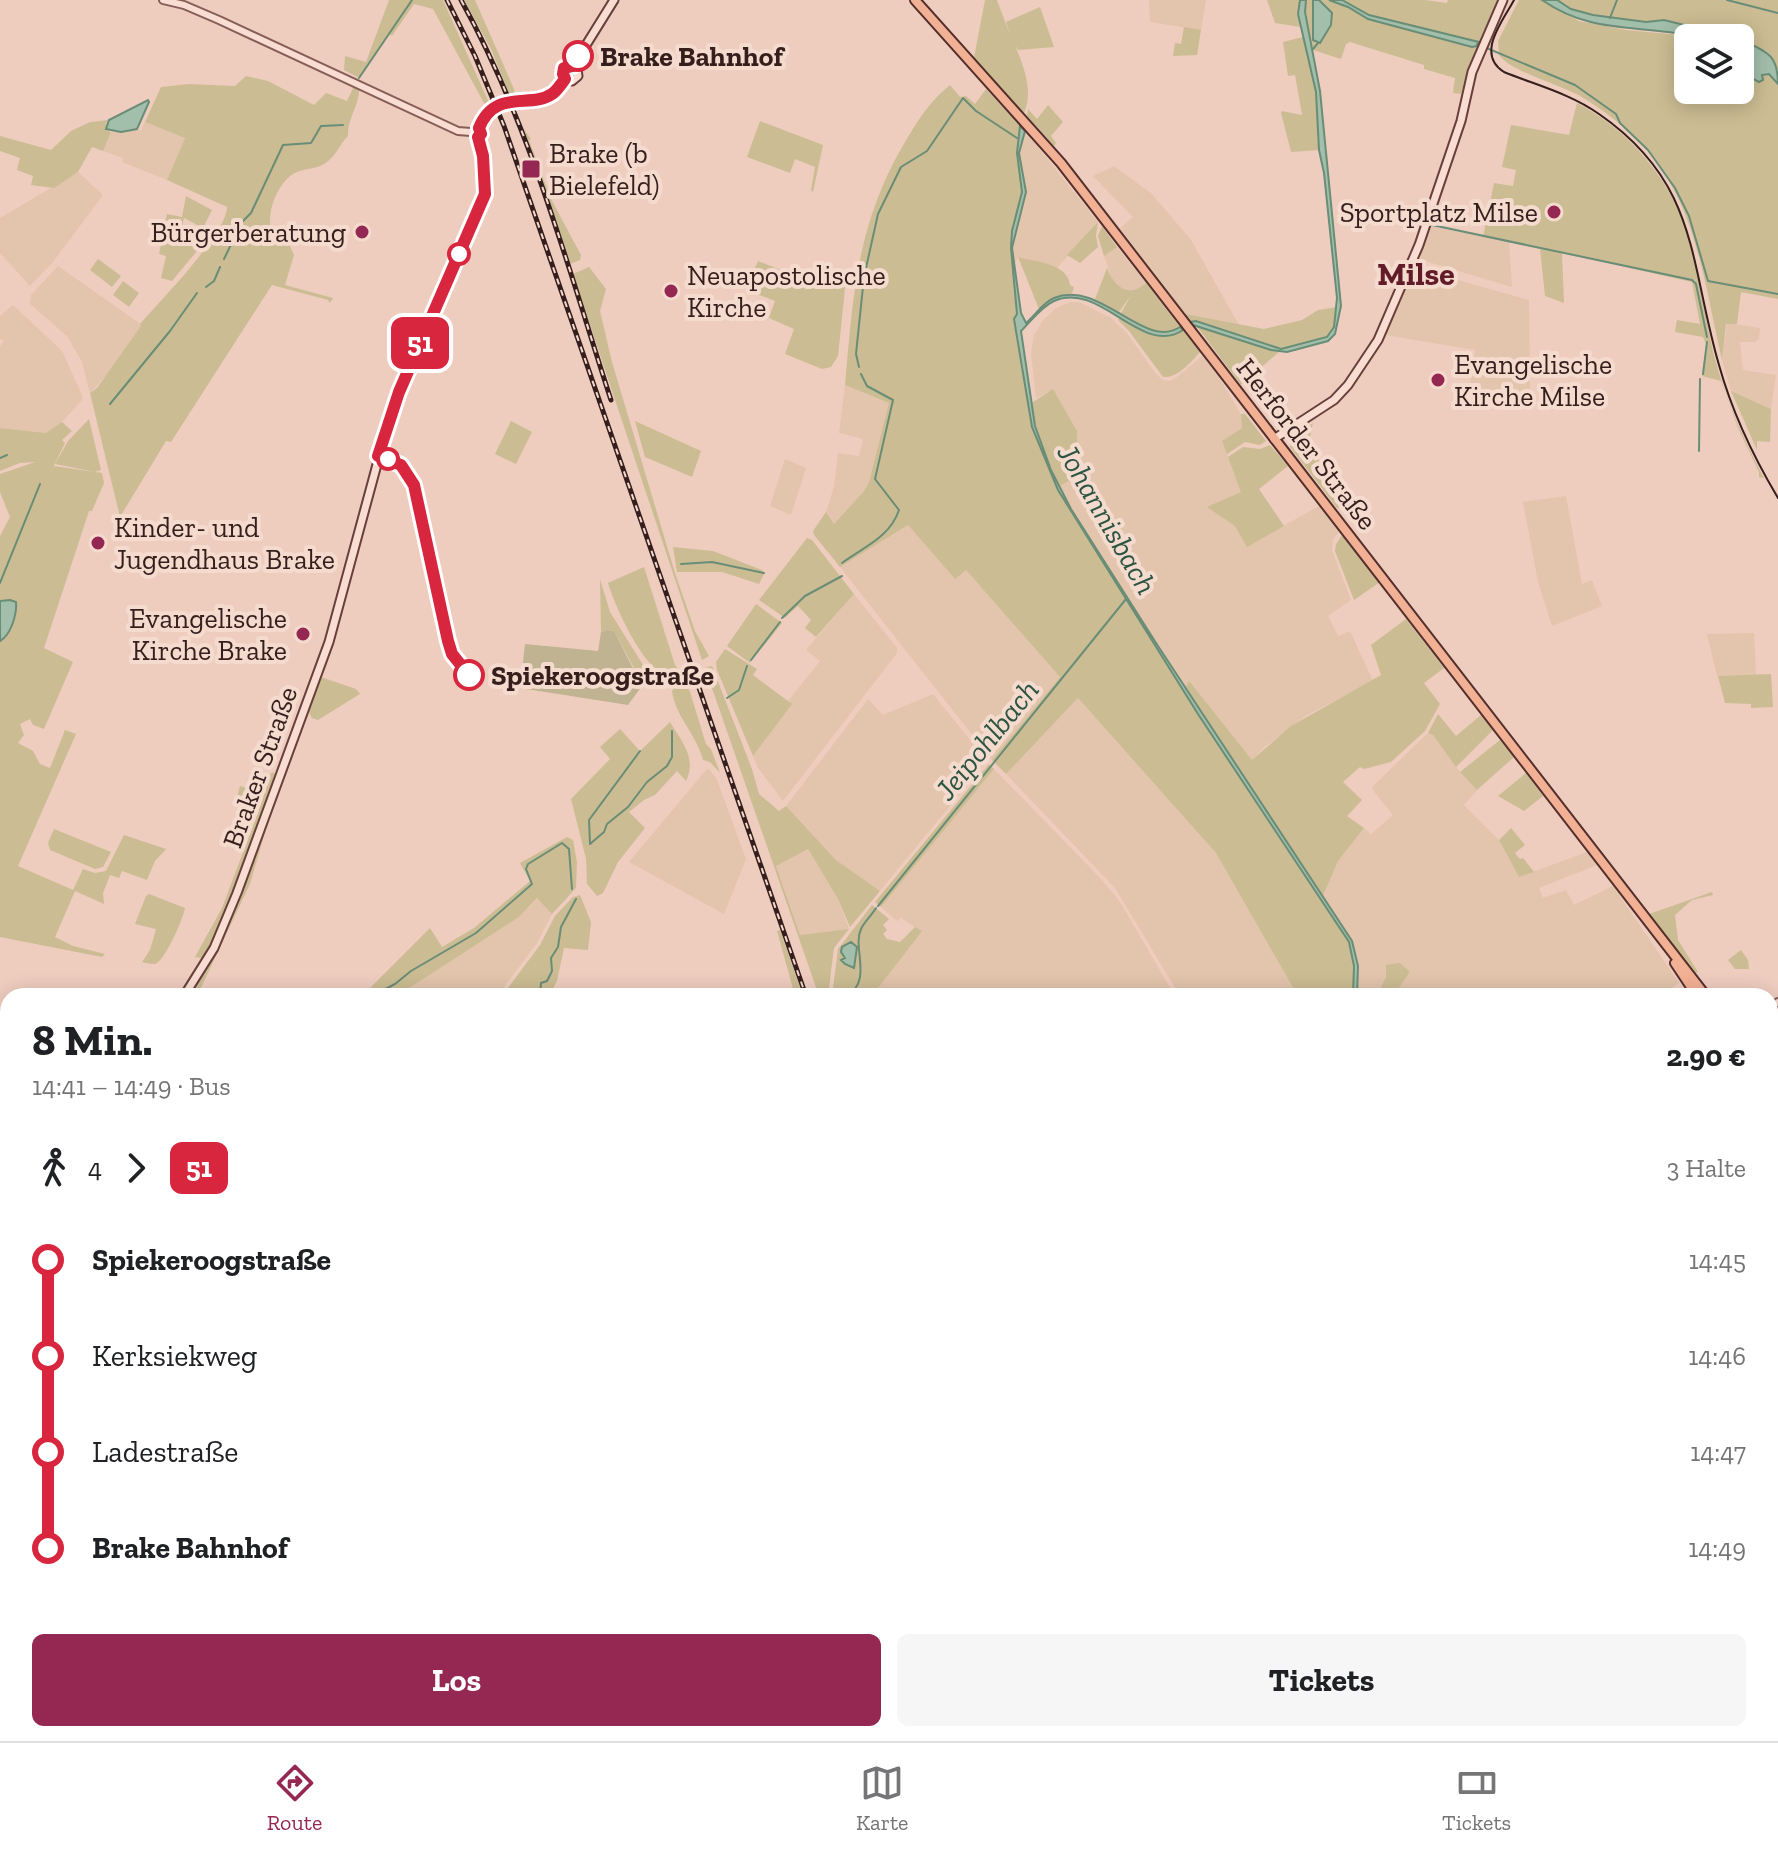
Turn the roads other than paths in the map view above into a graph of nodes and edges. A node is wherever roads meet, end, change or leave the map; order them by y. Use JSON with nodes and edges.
{"nodes":[{"id":1,"x":163,"y":0,"type":"edge"},
{"id":2,"x":614,"y":0,"type":"edge"},
{"id":3,"x":915,"y":0,"type":"edge"},
{"id":4,"x":1503,"y":0,"type":"edge"},
{"id":5,"x":476,"y":132,"type":"junction"},
{"id":6,"x":1274,"y":439,"type":"junction"},
{"id":7,"x":1652,"y":925,"type":"junction"},
{"id":8,"x":189,"y":988,"type":"edge"},
{"id":9,"x":1692,"y":988,"type":"edge"},
{"id":10,"x":1700,"y":988,"type":"edge"}],
"edges":[{"from":1,"to":5,"type":"street"},
{"from":2,"to":5,"type":"main road"},
{"from":3,"to":6,"type":"main road","name":"Herforder Straße"},
{"from":4,"to":6,"type":"main road"},
{"from":5,"to":8,"type":"main road","name":"Braker Straße"},
{"from":6,"to":7,"type":"main road","name":"Herforder Straße"},
{"from":7,"to":9,"type":"main road","name":"Herforder Straße"},
{"from":7,"to":10,"type":"main road","name":"Herforder Straße"}]}
